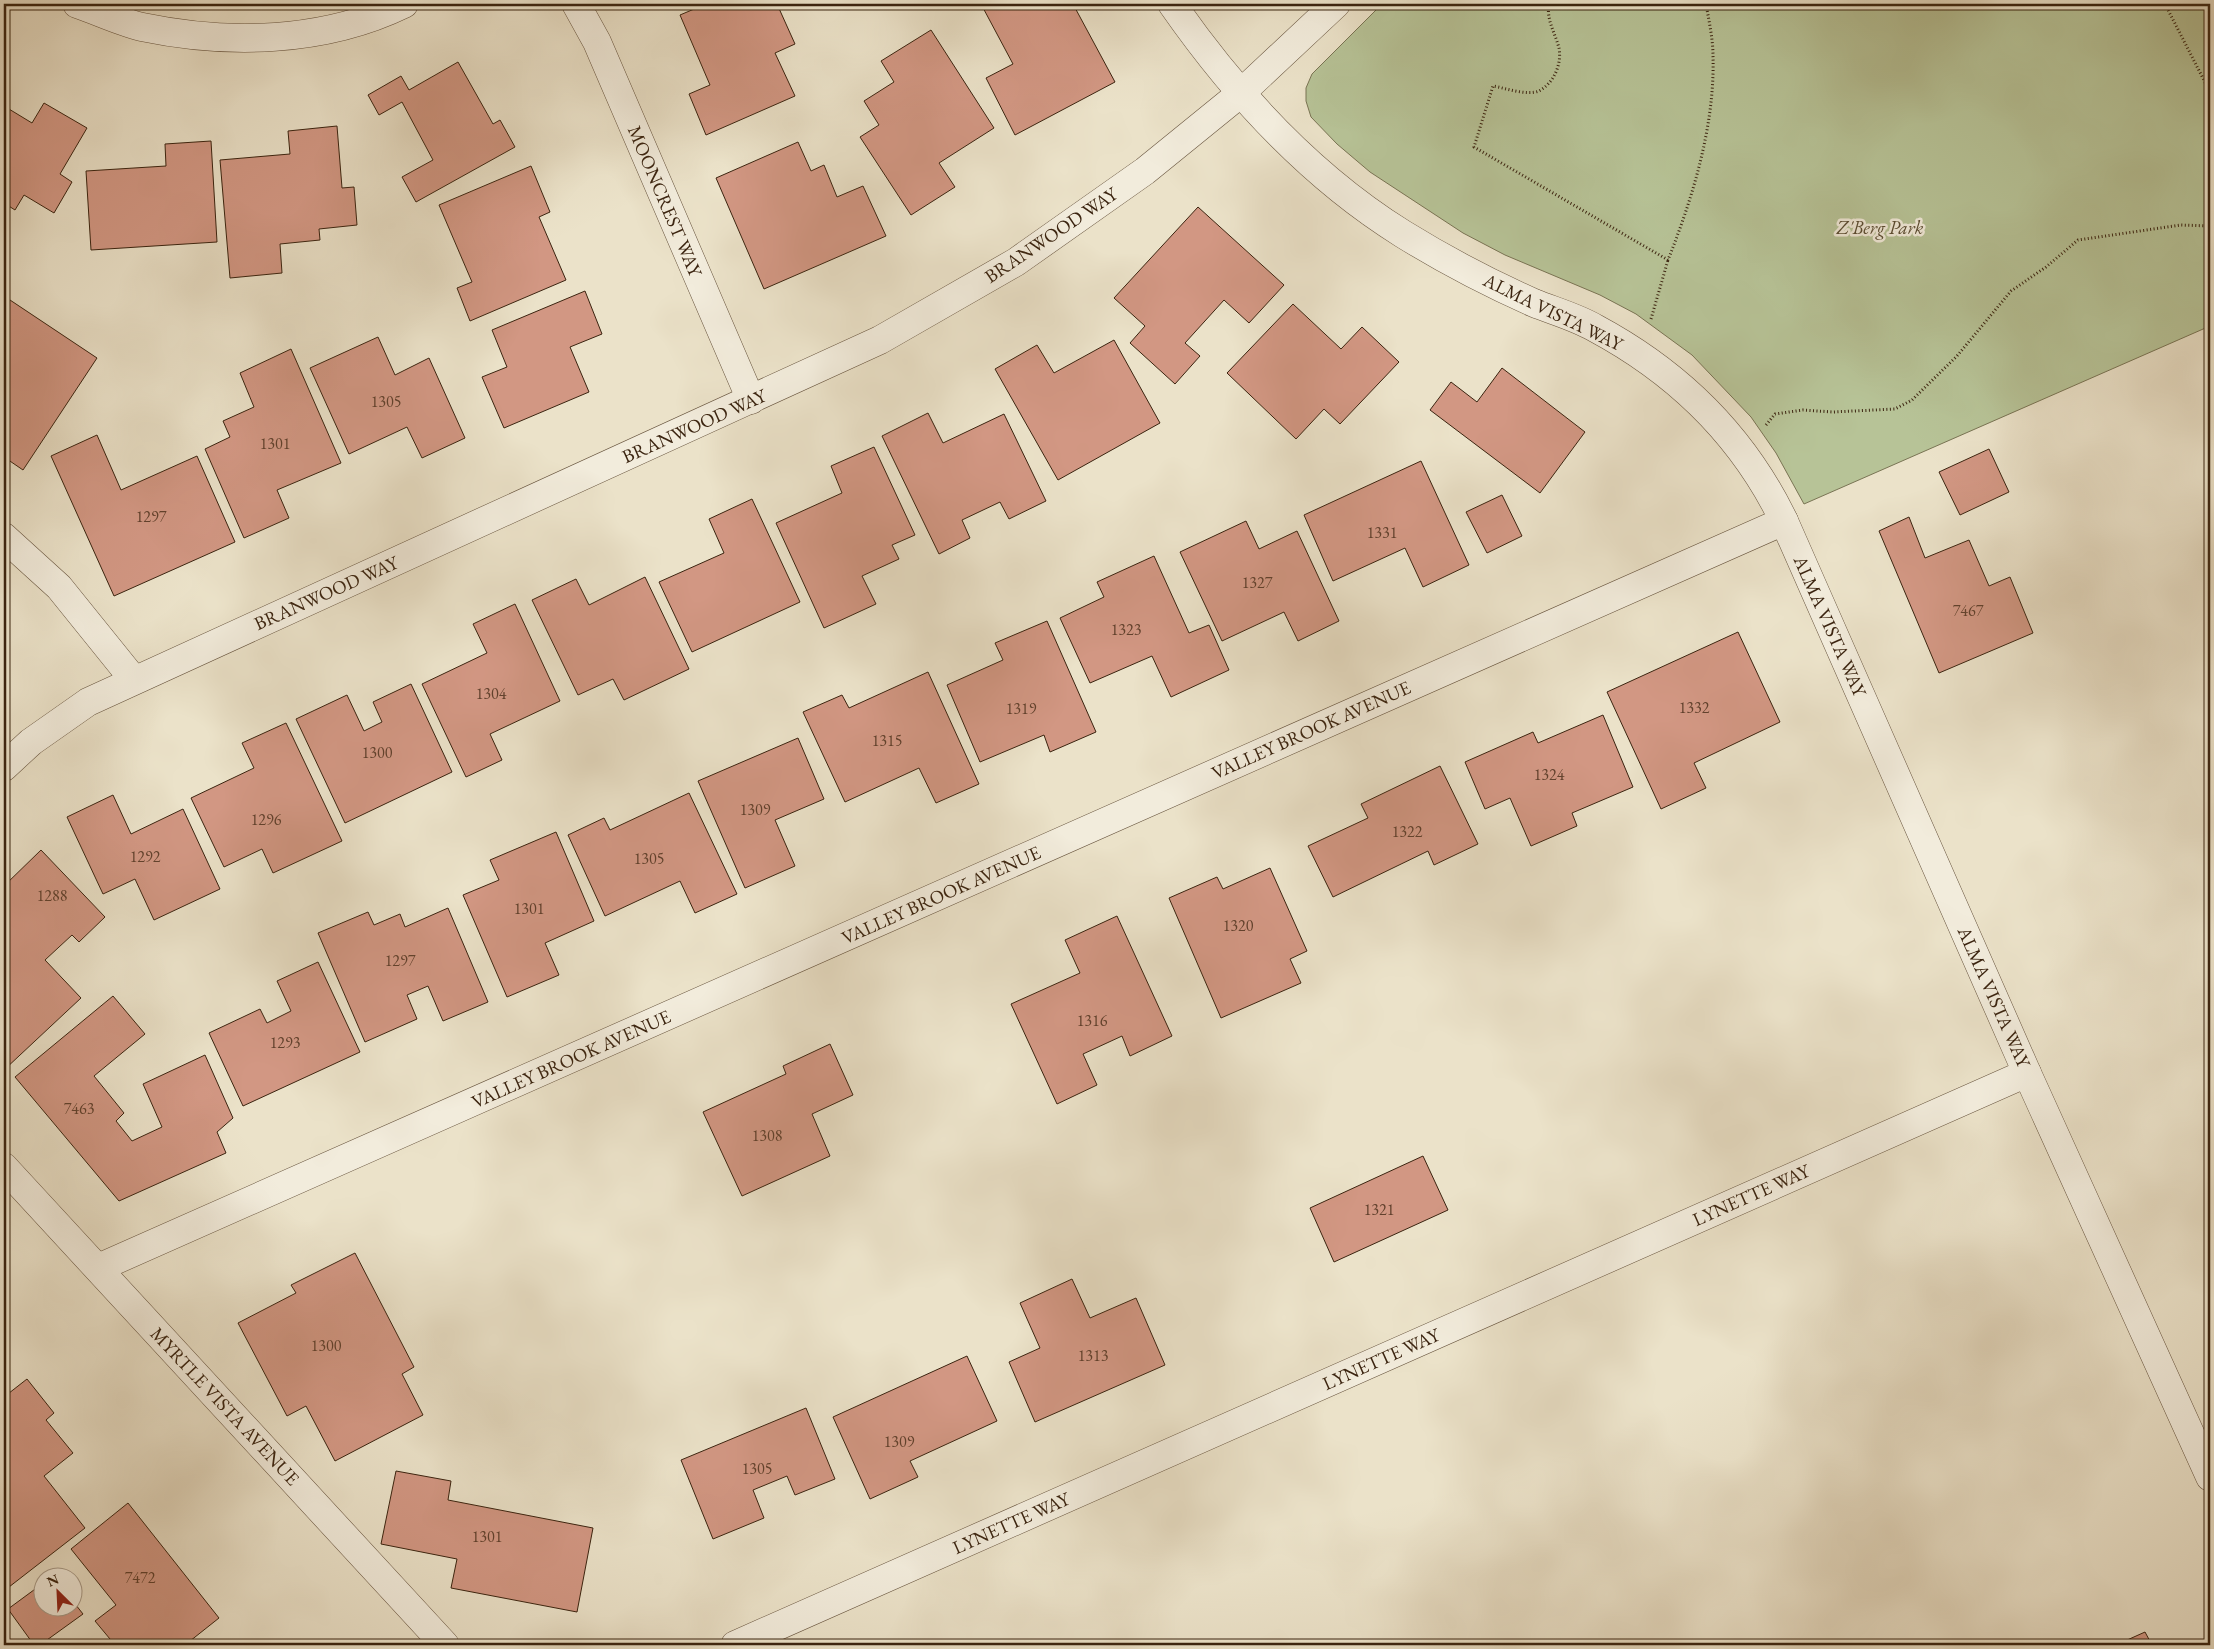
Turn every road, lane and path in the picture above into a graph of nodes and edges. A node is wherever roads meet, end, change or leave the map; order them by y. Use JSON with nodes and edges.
{"nodes":[{"id":1,"x":77,"y":4,"type":"edge"},
{"id":2,"x":404,"y":4,"type":"edge"},
{"id":3,"x":576,"y":4,"type":"edge"},
{"id":4,"x":1172,"y":4,"type":"edge"},
{"id":5,"x":1336,"y":4,"type":"edge"},
{"id":6,"x":1550,"y":4,"type":"edge"},
{"id":7,"x":1706,"y":4,"type":"edge"},
{"id":8,"x":2165,"y":4,"type":"edge"},
{"id":9,"x":2210,"y":92,"type":"edge"},
{"id":10,"x":1240,"y":93,"type":"junction"},
{"id":11,"x":2210,"y":226,"type":"edge"},
{"id":12,"x":1668,"y":260,"type":"junction"},
{"id":13,"x":1641,"y":356,"type":"junction"},
{"id":14,"x":751,"y":400,"type":"junction"},
{"id":15,"x":1735,"y":442,"type":"junction"},
{"id":16,"x":1784,"y":521,"type":"junction"},
{"id":17,"x":4,"y":537,"type":"edge"},
{"id":18,"x":134,"y":680,"type":"junction"},
{"id":19,"x":4,"y":767,"type":"edge"},
{"id":20,"x":2027,"y":1073,"type":"junction"},
{"id":21,"x":4,"y":1167,"type":"edge"},
{"id":22,"x":98,"y":1268,"type":"junction"},
{"id":23,"x":2210,"y":1477,"type":"edge"},
{"id":24,"x":446,"y":1645,"type":"edge"},
{"id":25,"x":735,"y":1645,"type":"edge"}],
"edges":[{"from":1,"to":2,"type":"street"},
{"from":3,"to":14,"type":"street","name":"MOONCREST WAY"},
{"from":4,"to":10,"type":"street","name":"ALMA VISTA WAY"},
{"from":5,"to":10,"type":"street","name":"BRANWOOD WAY"},
{"from":6,"to":12,"type":"path"},
{"from":7,"to":12,"type":"path"},
{"from":8,"to":9,"type":"path"},
{"from":10,"to":13,"type":"street","name":"ALMA VISTA WAY"},
{"from":10,"to":14,"type":"street","name":"BRANWOOD WAY"},
{"from":11,"to":15,"type":"path"},
{"from":12,"to":13,"type":"path"},
{"from":13,"to":15,"type":"street","name":"ALMA VISTA WAY"},
{"from":14,"to":18,"type":"street","name":"BRANWOOD WAY"},
{"from":15,"to":16,"type":"street","name":"ALMA VISTA WAY"},
{"from":16,"to":20,"type":"street","name":"ALMA VISTA WAY"},
{"from":16,"to":22,"type":"street","name":"VALLEY BROOK AVENUE"},
{"from":17,"to":18,"type":"street"},
{"from":18,"to":19,"type":"street","name":"BRANWOOD WAY"},
{"from":20,"to":23,"type":"street","name":"ALMA VISTA WAY"},
{"from":20,"to":25,"type":"street","name":"LYNETTE WAY"},
{"from":21,"to":22,"type":"street","name":"MYRTLE VISTA AVENUE"},
{"from":22,"to":24,"type":"street","name":"MYRTLE VISTA AVENUE"}]}
